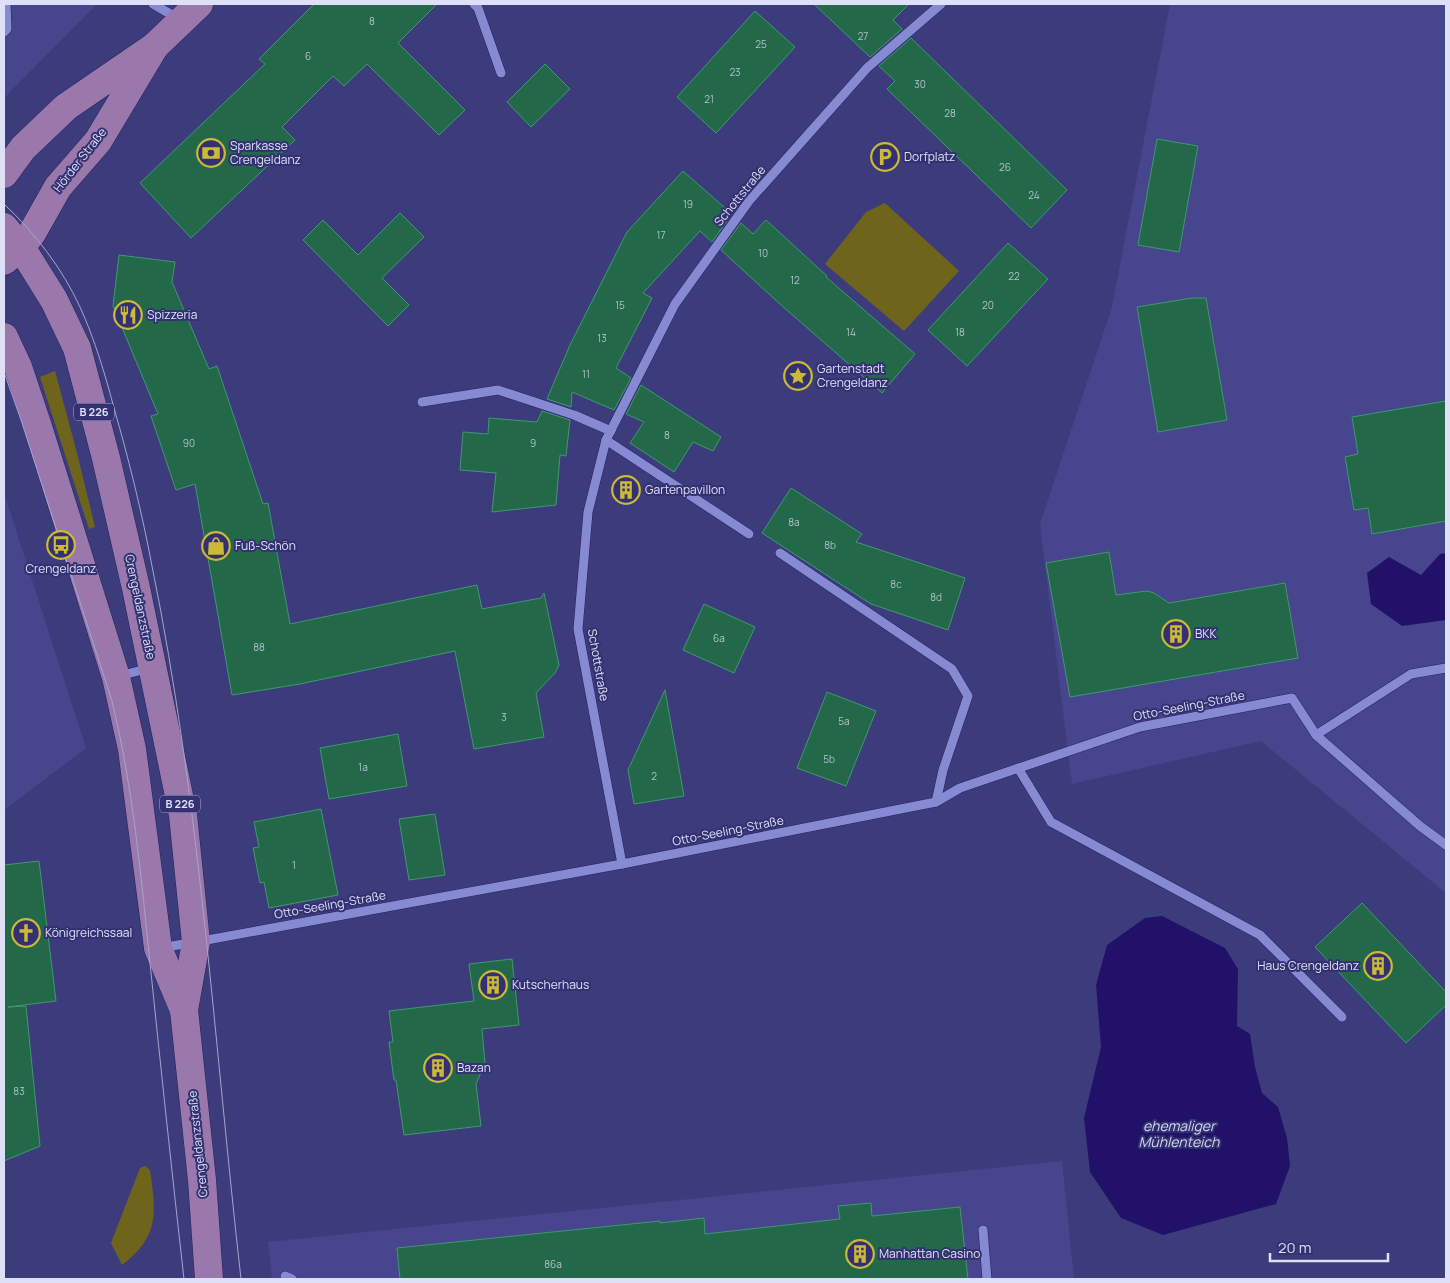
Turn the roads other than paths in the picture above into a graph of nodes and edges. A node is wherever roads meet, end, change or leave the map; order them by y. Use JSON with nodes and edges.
{"nodes":[{"id":1,"x":6,"y":4,"type":"edge"},
{"id":2,"x":153,"y":4,"type":"edge"},
{"id":3,"x":474,"y":4,"type":"edge"},
{"id":4,"x":941,"y":4,"type":"edge"},
{"id":5,"x":190,"y":12,"type":"edge"},
{"id":6,"x":4,"y":32,"type":"edge"},
{"id":7,"x":154,"y":46,"type":"junction"},
{"id":8,"x":501,"y":73,"type":"dead end"},
{"id":9,"x":4,"y":174,"type":"edge"},
{"id":10,"x":10,"y":245,"type":"edge"},
{"id":11,"x":4,"y":337,"type":"edge"},
{"id":12,"x":422,"y":402,"type":"dead end"},
{"id":13,"x":611,"y":430,"type":"junction"},
{"id":14,"x":606,"y":440,"type":"junction"},
{"id":15,"x":749,"y":534,"type":"dead end"},
{"id":16,"x":780,"y":553,"type":"dead end"},
{"id":17,"x":153,"y":668,"type":"junction"},
{"id":18,"x":1446,"y":668,"type":"edge"},
{"id":19,"x":116,"y":677,"type":"junction"},
{"id":20,"x":1316,"y":735,"type":"junction"},
{"id":21,"x":1018,"y":768,"type":"junction"},
{"id":22,"x":936,"y":802,"type":"junction"},
{"id":23,"x":1446,"y":845,"type":"edge"},
{"id":24,"x":622,"y":864,"type":"junction"},
{"id":25,"x":196,"y":942,"type":"junction"},
{"id":26,"x":158,"y":948,"type":"junction"},
{"id":27,"x":184,"y":1010,"type":"junction"},
{"id":28,"x":1342,"y":1017,"type":"dead end"},
{"id":29,"x":983,"y":1230,"type":"dead end"},
{"id":30,"x":209,"y":1279,"type":"edge"},
{"id":31,"x":987,"y":1279,"type":"edge"}],
"edges":[{"from":1,"to":6,"type":"street"},
{"from":2,"to":5,"type":"street"},
{"from":3,"to":8,"type":"street"},
{"from":4,"to":13,"type":"street","name":"Schottstraße"},
{"from":5,"to":7,"type":"main road","name":"Hörder Straße"},
{"from":7,"to":9,"type":"main road","name":"Hörder Straße"},
{"from":7,"to":10,"type":"main road","name":"Hörder Straße"},
{"from":10,"to":17,"type":"main road","name":"Crengeldanzstraße","number":"B 226"},
{"from":11,"to":19,"type":"main road","name":"Crengeldanzstraße","number":"B 226"},
{"from":12,"to":13,"type":"street"},
{"from":13,"to":14,"type":"street","name":"Schottstraße"},
{"from":14,"to":15,"type":"street"},
{"from":14,"to":24,"type":"street","name":"Schottstraße"},
{"from":16,"to":22,"type":"street"},
{"from":17,"to":19,"type":"street"},
{"from":17,"to":25,"type":"main road","name":"Crengeldanzstraße","number":"B 226"},
{"from":18,"to":20,"type":"street"},
{"from":19,"to":26,"type":"main road","name":"Crengeldanzstraße","number":"B 226"},
{"from":20,"to":21,"type":"street","name":"Otto-Seeling-Straße"},
{"from":20,"to":23,"type":"street"},
{"from":21,"to":22,"type":"street","name":"Otto-Seeling-Straße"},
{"from":21,"to":28,"type":"street"},
{"from":22,"to":24,"type":"street","name":"Otto-Seeling-Straße"},
{"from":24,"to":25,"type":"street","name":"Otto-Seeling-Straße"},
{"from":25,"to":26,"type":"street","name":"Otto-Seeling-Straße"},
{"from":25,"to":27,"type":"main road","name":"Crengeldanzstraße","number":"B 226"},
{"from":26,"to":27,"type":"main road","name":"Crengeldanzstraße","number":"B 226"},
{"from":27,"to":30,"type":"main road","name":"Crengeldanzstraße","number":"B 226"},
{"from":29,"to":31,"type":"street"}]}
